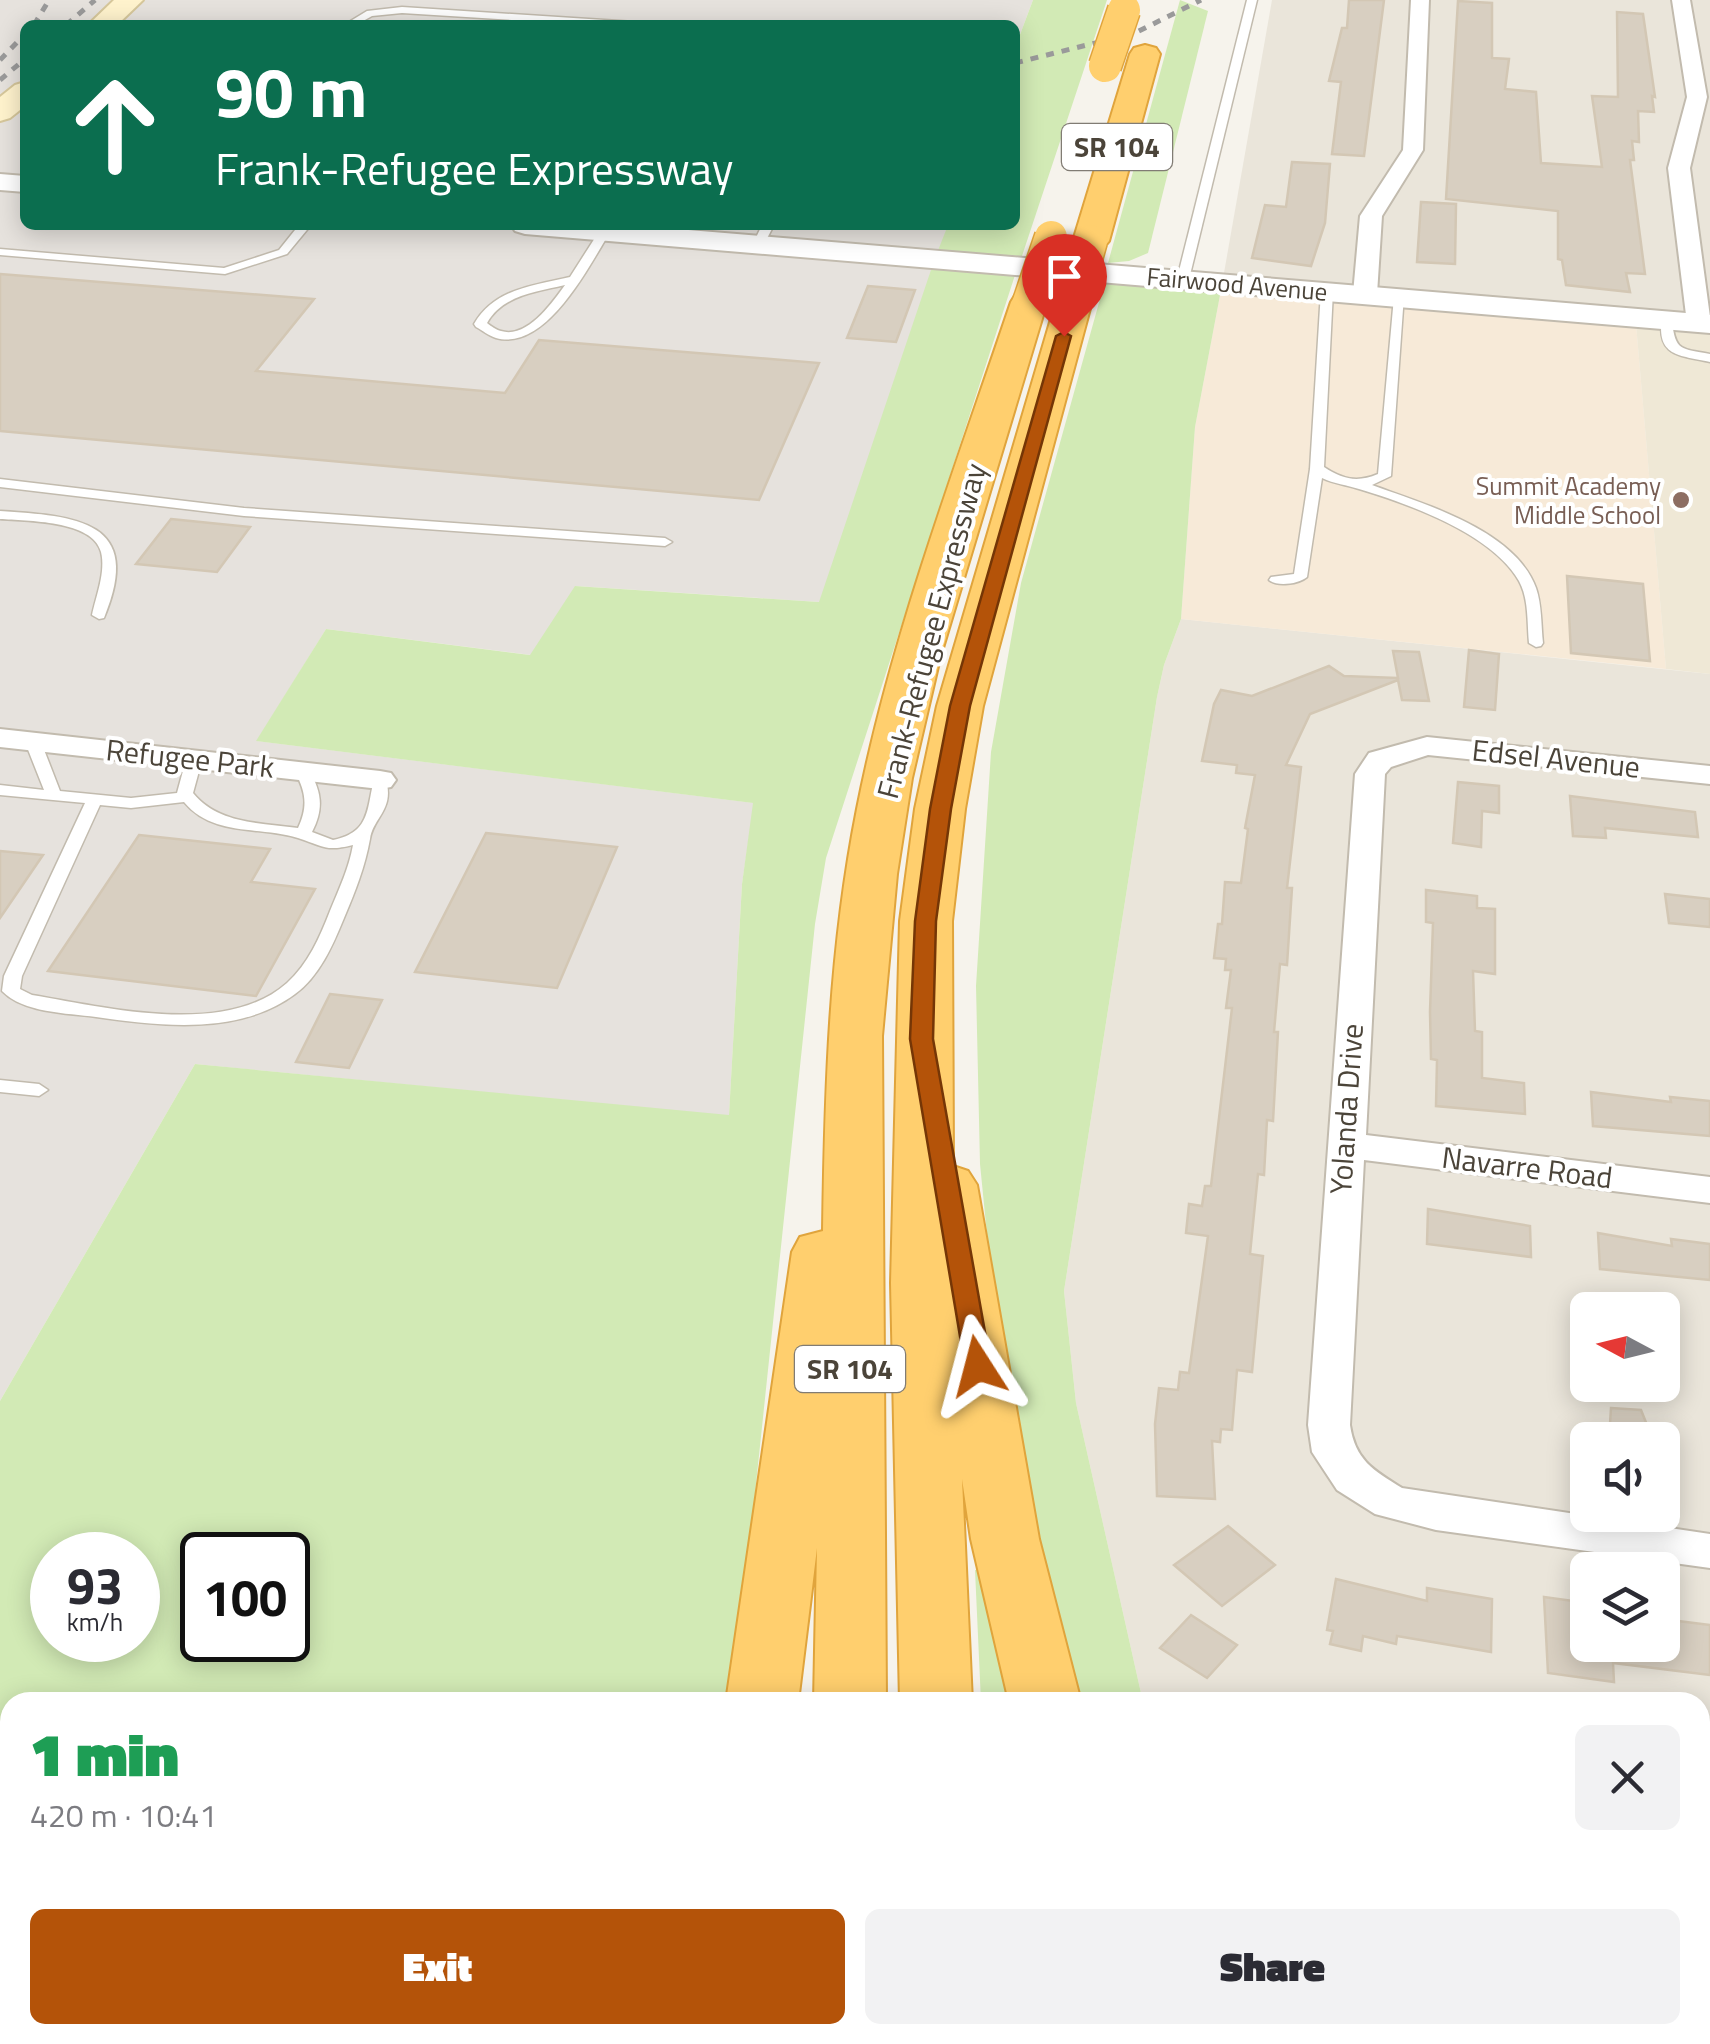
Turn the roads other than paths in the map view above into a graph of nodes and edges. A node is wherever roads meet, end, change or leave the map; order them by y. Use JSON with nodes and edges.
{"nodes":[{"id":1,"x":130,"y":0,"type":"edge"},
{"id":2,"x":1252,"y":0,"type":"edge"},
{"id":3,"x":1420,"y":0,"type":"edge"},
{"id":4,"x":1681,"y":0,"type":"edge"},
{"id":5,"x":1125,"y":5,"type":"edge"},
{"id":6,"x":1155,"y":18,"type":"dead end"},
{"id":7,"x":107,"y":20,"type":"edge"},
{"id":8,"x":358,"y":20,"type":"edge"},
{"id":9,"x":557,"y":20,"type":"edge"},
{"id":10,"x":20,"y":94,"type":"edge"},
{"id":11,"x":1093,"y":104,"type":"dead end"},
{"id":12,"x":0,"y":112,"type":"edge"},
{"id":13,"x":1681,"y":188,"type":"junction"},
{"id":14,"x":1710,"y":190,"type":"edge"},
{"id":15,"x":1063,"y":199,"type":"dead end"},
{"id":16,"x":301,"y":230,"type":"edge"},
{"id":17,"x":581,"y":230,"type":"edge"},
{"id":18,"x":604,"y":232,"type":"junction"},
{"id":19,"x":763,"y":235,"type":"edge"},
{"id":20,"x":0,"y":252,"type":"edge"},
{"id":21,"x":1183,"y":279,"type":"junction"},
{"id":22,"x":571,"y":280,"type":"junction"},
{"id":23,"x":1327,"y":291,"type":"junction"},
{"id":24,"x":1365,"y":294,"type":"junction"},
{"id":25,"x":1400,"y":297,"type":"junction"},
{"id":26,"x":1051,"y":304,"type":"junction"},
{"id":27,"x":1666,"y":320,"type":"junction"},
{"id":28,"x":1704,"y":323,"type":"edge"},
{"id":29,"x":1710,"y":358,"type":"edge"},
{"id":30,"x":1317,"y":469,"type":"junction"},
{"id":31,"x":0,"y":483,"type":"edge"},
{"id":32,"x":1363,"y":486,"type":"junction"},
{"id":33,"x":0,"y":514,"type":"edge"},
{"id":34,"x":664,"y":542,"type":"dead end"},
{"id":35,"x":1276,"y":580,"type":"dead end"},
{"id":36,"x":99,"y":615,"type":"dead end"},
{"id":37,"x":1536,"y":642,"type":"dead end"},
{"id":38,"x":0,"y":738,"type":"edge"},
{"id":39,"x":33,"y":742,"type":"junction"},
{"id":40,"x":1402,"y":752,"type":"joint"},
{"id":41,"x":194,"y":760,"type":"junction"},
{"id":42,"x":303,"y":772,"type":"junction"},
{"id":43,"x":1710,"y":775,"type":"edge"},
{"id":44,"x":380,"y":780,"type":"joint"},
{"id":45,"x":0,"y":790,"type":"edge"},
{"id":46,"x":54,"y":796,"type":"junction"},
{"id":47,"x":188,"y":797,"type":"junction"},
{"id":48,"x":94,"y":801,"type":"junction"},
{"id":49,"x":304,"y":834,"type":"junction"},
{"id":50,"x":362,"y":835,"type":"junction"},
{"id":51,"x":854,"y":1036,"type":"junction"},
{"id":52,"x":922,"y":1039,"type":"junction"},
{"id":53,"x":0,"y":1086,"type":"edge"},
{"id":54,"x":38,"y":1090,"type":"dead end"},
{"id":55,"x":1344,"y":1145,"type":"junction"},
{"id":56,"x":1710,"y":1190,"type":"edge"},
{"id":57,"x":1710,"y":1551,"type":"edge"},
{"id":58,"x":763,"y":1692,"type":"edge"},
{"id":59,"x":850,"y":1692,"type":"edge"},
{"id":60,"x":936,"y":1692,"type":"edge"},
{"id":61,"x":1043,"y":1692,"type":"edge"}],
"edges":[{"from":1,"to":7,"type":"main road"},
{"from":2,"to":21,"type":"lane"},
{"from":3,"to":24,"type":"street"},
{"from":4,"to":13,"type":"street"},
{"from":5,"to":11,"type":"highway","number":"SR 104","bridge":true},
{"from":6,"to":26,"type":"highway","name":"Frank-Refugee Expressway","number":"SR 104","bridge":true},
{"from":8,"to":9,"type":"lane"},
{"from":10,"to":12,"type":"main road"},
{"from":13,"to":14,"type":"street"},
{"from":13,"to":28,"type":"street"},
{"from":15,"to":26,"type":"highway","name":"Frank-Refugee Expressway","number":"SR 104","bridge":true},
{"from":16,"to":20,"type":"lane"},
{"from":17,"to":18,"type":"street","name":"Fairwood Avenue"},
{"from":18,"to":19,"type":"street","name":"Fairwood Avenue"},
{"from":18,"to":22,"type":"lane"},
{"from":19,"to":21,"type":"street","name":"Fairwood Avenue"},
{"from":21,"to":23,"type":"street","name":"Fairwood Avenue"},
{"from":22,"to":22,"type":"lane"},
{"from":23,"to":24,"type":"street","name":"Fairwood Avenue"},
{"from":23,"to":30,"type":"lane"},
{"from":24,"to":25,"type":"street","name":"Fairwood Avenue"},
{"from":25,"to":27,"type":"street","name":"Fairwood Avenue"},
{"from":25,"to":32,"type":"lane"},
{"from":26,"to":51,"type":"highway","name":"Frank-Refugee Expressway","number":"SR 104"},
{"from":26,"to":52,"type":"highway","name":"Frank-Refugee Expressway","number":"SR 104"},
{"from":27,"to":28,"type":"street","name":"Fairwood Avenue"},
{"from":27,"to":29,"type":"lane"},
{"from":30,"to":32,"type":"lane"},
{"from":30,"to":35,"type":"lane"},
{"from":31,"to":34,"type":"lane"},
{"from":32,"to":37,"type":"lane"},
{"from":33,"to":36,"type":"lane"},
{"from":38,"to":39,"type":"street","name":"Refugee Park"},
{"from":39,"to":41,"type":"street","name":"Refugee Park"},
{"from":39,"to":46,"type":"lane"},
{"from":40,"to":43,"type":"street","name":"Edsel Avenue"},
{"from":40,"to":55,"type":"street","name":"Yolanda Drive"},
{"from":41,"to":42,"type":"street","name":"Refugee Park"},
{"from":41,"to":47,"type":"lane"},
{"from":42,"to":44,"type":"street","name":"Refugee Park"},
{"from":42,"to":49,"type":"lane"},
{"from":44,"to":50,"type":"lane"},
{"from":45,"to":46,"type":"lane"},
{"from":46,"to":48,"type":"lane"},
{"from":47,"to":48,"type":"lane"},
{"from":47,"to":49,"type":"lane"},
{"from":48,"to":50,"type":"lane"},
{"from":49,"to":50,"type":"lane"},
{"from":51,"to":58,"type":"highway"},
{"from":51,"to":59,"type":"highway","name":"Frank-Refugee Expressway","number":"SR 104"},
{"from":52,"to":60,"type":"highway","name":"Frank-Refugee Expressway","number":"SR 104"},
{"from":52,"to":61,"type":"highway"},
{"from":53,"to":54,"type":"lane"},
{"from":55,"to":56,"type":"street","name":"Navarre Road"},
{"from":55,"to":57,"type":"street","name":"Yolanda Drive"}]}
